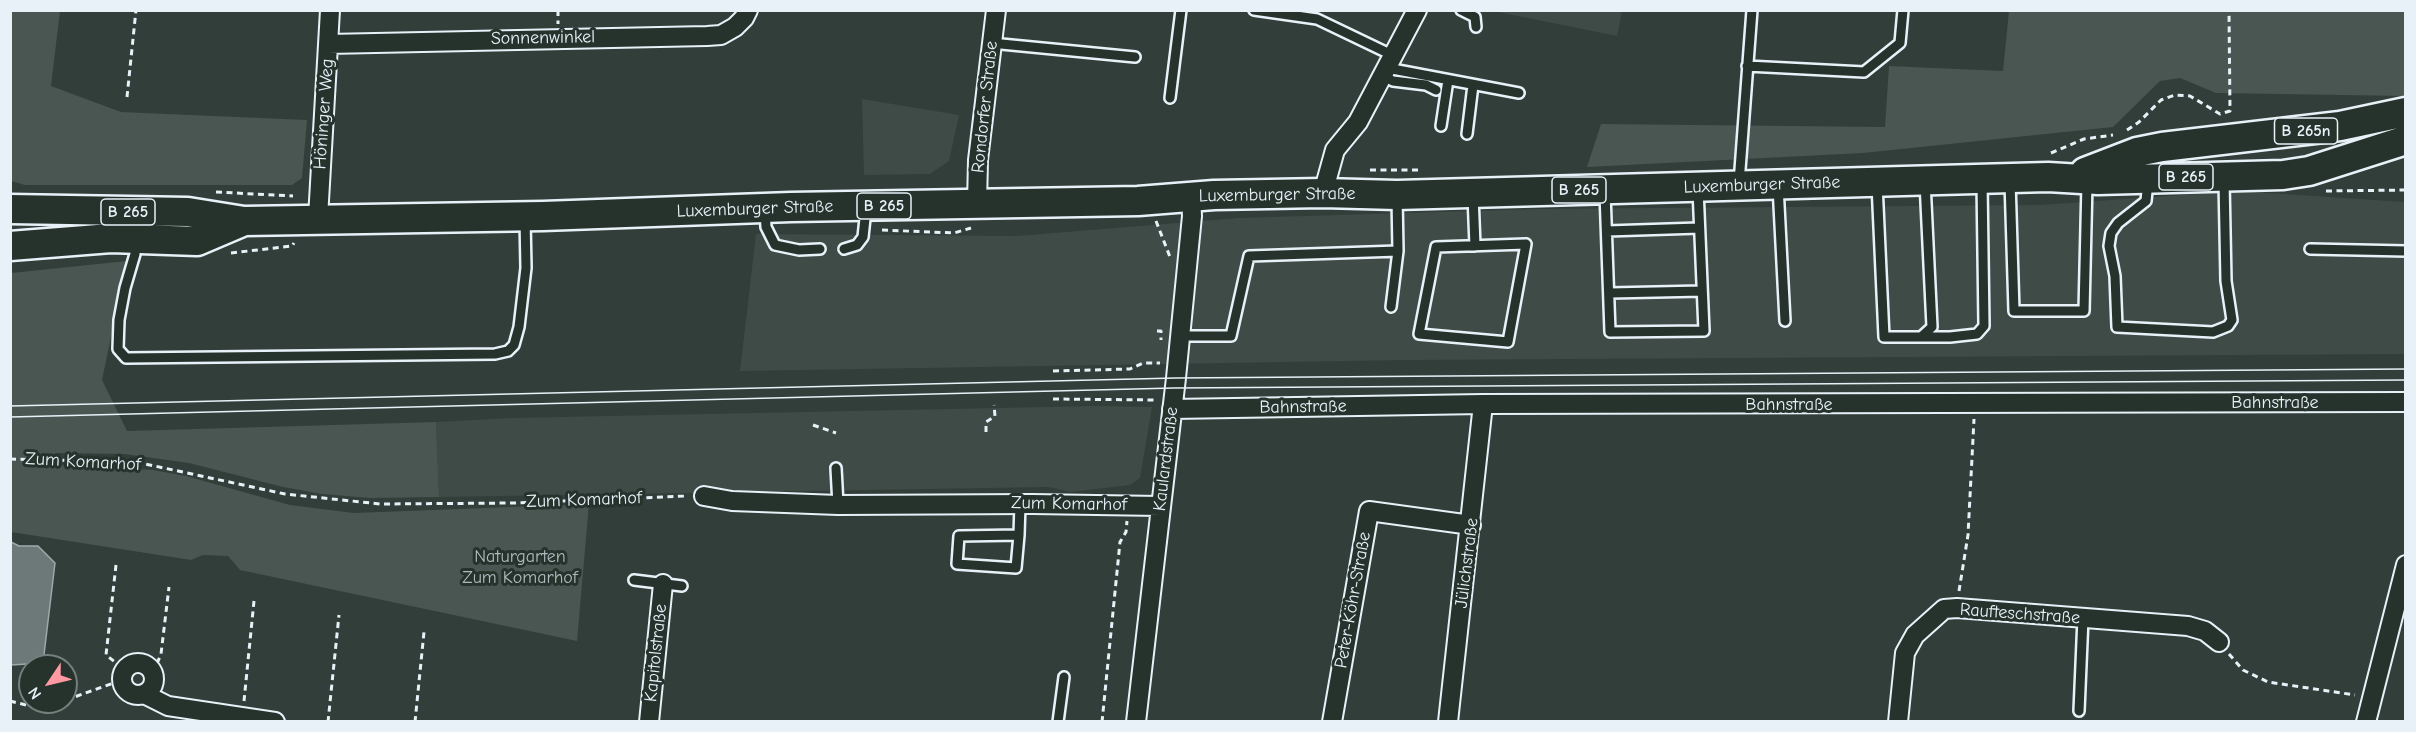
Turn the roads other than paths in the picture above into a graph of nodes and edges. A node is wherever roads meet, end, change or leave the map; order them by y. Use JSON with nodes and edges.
{"nodes":[{"id":1,"x":330,"y":10,"type":"edge"},
{"id":2,"x":748,"y":10,"type":"edge"},
{"id":3,"x":996,"y":10,"type":"edge"},
{"id":4,"x":1181,"y":10,"type":"edge"},
{"id":5,"x":1254,"y":10,"type":"edge"},
{"id":6,"x":1417,"y":10,"type":"edge"},
{"id":7,"x":1461,"y":10,"type":"edge"},
{"id":8,"x":1752,"y":10,"type":"edge"},
{"id":9,"x":1903,"y":10,"type":"edge"},
{"id":10,"x":1476,"y":27,"type":"dead end"},
{"id":11,"x":328,"y":44,"type":"junction"},
{"id":12,"x":992,"y":44,"type":"junction"},
{"id":13,"x":1135,"y":57,"type":"dead end"},
{"id":14,"x":1388,"y":66,"type":"junction"},
{"id":15,"x":1747,"y":66,"type":"junction"},
{"id":16,"x":1448,"y":80,"type":"junction"},
{"id":17,"x":1473,"y":85,"type":"junction"},
{"id":18,"x":1436,"y":90,"type":"dead end"},
{"id":19,"x":1519,"y":93,"type":"dead end"},
{"id":20,"x":1170,"y":98,"type":"dead end"},
{"id":21,"x":2406,"y":112,"type":"edge"},
{"id":22,"x":1441,"y":126,"type":"dead end"},
{"id":23,"x":1467,"y":134,"type":"dead end"},
{"id":24,"x":2406,"y":140,"type":"edge"},
{"id":25,"x":2309,"y":171,"type":"joint"},
{"id":26,"x":2224,"y":177,"type":"junction"},
{"id":27,"x":2066,"y":178,"type":"junction"},
{"id":28,"x":2148,"y":178,"type":"junction"},
{"id":29,"x":1925,"y":180,"type":"junction"},
{"id":30,"x":1996,"y":180,"type":"junction"},
{"id":31,"x":1876,"y":182,"type":"junction"},
{"id":32,"x":1778,"y":184,"type":"junction"},
{"id":33,"x":1739,"y":185,"type":"junction"},
{"id":34,"x":1698,"y":186,"type":"junction"},
{"id":35,"x":1605,"y":189,"type":"junction"},
{"id":36,"x":1323,"y":193,"type":"junction"},
{"id":37,"x":1473,"y":193,"type":"junction"},
{"id":38,"x":1397,"y":195,"type":"junction"},
{"id":39,"x":1191,"y":196,"type":"junction"},
{"id":40,"x":977,"y":204,"type":"junction"},
{"id":41,"x":867,"y":206,"type":"junction"},
{"id":42,"x":765,"y":208,"type":"junction"},
{"id":43,"x":10,"y":209,"type":"edge"},
{"id":44,"x":525,"y":217,"type":"junction"},
{"id":45,"x":318,"y":218,"type":"junction"},
{"id":46,"x":244,"y":221,"type":"junction"},
{"id":47,"x":1699,"y":228,"type":"junction"},
{"id":48,"x":1607,"y":231,"type":"junction"},
{"id":49,"x":136,"y":240,"type":"junction"},
{"id":50,"x":10,"y":246,"type":"edge"},
{"id":51,"x":1475,"y":246,"type":"junction"},
{"id":52,"x":820,"y":249,"type":"dead end"},
{"id":53,"x":844,"y":249,"type":"dead end"},
{"id":54,"x":2310,"y":249,"type":"dead end"},
{"id":55,"x":1398,"y":250,"type":"junction"},
{"id":56,"x":2406,"y":251,"type":"edge"},
{"id":57,"x":1702,"y":291,"type":"junction"},
{"id":58,"x":1610,"y":293,"type":"junction"},
{"id":59,"x":1391,"y":307,"type":"dead end"},
{"id":60,"x":1785,"y":321,"type":"dead end"},
{"id":61,"x":1180,"y":336,"type":"junction"},
{"id":62,"x":1921,"y":337,"type":"junction"},
{"id":63,"x":2406,"y":402,"type":"edge"},
{"id":64,"x":1164,"y":404,"type":"junction"},
{"id":65,"x":1483,"y":404,"type":"junction"},
{"id":66,"x":836,"y":468,"type":"dead end"},
{"id":67,"x":704,"y":496,"type":"road end"},
{"id":68,"x":1020,"y":504,"type":"junction"},
{"id":69,"x":837,"y":505,"type":"junction"},
{"id":70,"x":1160,"y":506,"type":"junction"},
{"id":71,"x":1472,"y":525,"type":"junction"},
{"id":72,"x":1019,"y":535,"type":"junction"},
{"id":73,"x":2406,"y":565,"type":"edge"},
{"id":74,"x":634,"y":580,"type":"dead end"},
{"id":75,"x":663,"y":584,"type":"junction"},
{"id":76,"x":682,"y":586,"type":"dead end"},
{"id":77,"x":2083,"y":618,"type":"junction"},
{"id":78,"x":2219,"y":642,"type":"road end"},
{"id":79,"x":1064,"y":677,"type":"dead end"},
{"id":80,"x":144,"y":694,"type":"junction"},
{"id":81,"x":2079,"y":711,"type":"dead end"},
{"id":82,"x":251,"y":719,"type":"edge"},
{"id":83,"x":275,"y":722,"type":"edge"},
{"id":84,"x":649,"y":722,"type":"edge"},
{"id":85,"x":1058,"y":722,"type":"edge"},
{"id":86,"x":1136,"y":722,"type":"edge"},
{"id":87,"x":1332,"y":722,"type":"edge"},
{"id":88,"x":1448,"y":722,"type":"edge"},
{"id":89,"x":1898,"y":722,"type":"edge"},
{"id":90,"x":2366,"y":722,"type":"edge"}],
"edges":[{"from":1,"to":11,"type":"street","name":"Höninger Weg"},
{"from":2,"to":11,"type":"street","name":"Sonnenwinkel"},
{"from":3,"to":12,"type":"street","name":"Rondorfer Straße"},
{"from":4,"to":20,"type":"lane"},
{"from":5,"to":14,"type":"lane"},
{"from":6,"to":14,"type":"street"},
{"from":7,"to":10,"type":"lane"},
{"from":8,"to":15,"type":"lane"},
{"from":9,"to":15,"type":"lane"},
{"from":11,"to":45,"type":"street","name":"Höninger Weg"},
{"from":12,"to":13,"type":"lane"},
{"from":12,"to":40,"type":"street","name":"Rondorfer Straße"},
{"from":14,"to":16,"type":"lane"},
{"from":14,"to":18,"type":"lane"},
{"from":14,"to":36,"type":"street"},
{"from":15,"to":33,"type":"lane"},
{"from":16,"to":17,"type":"lane"},
{"from":16,"to":22,"type":"lane"},
{"from":17,"to":19,"type":"lane"},
{"from":17,"to":23,"type":"lane"},
{"from":21,"to":27,"type":"main road","number":"B 265n"},
{"from":24,"to":25,"type":"main road","number":"B 265n"},
{"from":25,"to":26,"type":"main road","name":"Luxemburger Straße","number":"B 265"},
{"from":26,"to":28,"type":"main road","name":"Luxemburger Straße","number":"B 265"},
{"from":26,"to":28,"type":"lane"},
{"from":27,"to":28,"type":"main road","name":"Luxemburger Straße","number":"B 265"},
{"from":27,"to":30,"type":"main road","name":"Luxemburger Straße","number":"B 265"},
{"from":27,"to":30,"type":"lane"},
{"from":29,"to":30,"type":"main road","name":"Luxemburger Straße","number":"B 265"},
{"from":29,"to":31,"type":"main road","name":"Luxemburger Straße","number":"B 265"},
{"from":29,"to":62,"type":"lane"},
{"from":30,"to":62,"type":"lane"},
{"from":31,"to":32,"type":"main road","name":"Luxemburger Straße","number":"B 265"},
{"from":31,"to":62,"type":"lane"},
{"from":32,"to":33,"type":"main road","name":"Luxemburger Straße","number":"B 265"},
{"from":32,"to":60,"type":"lane"},
{"from":33,"to":34,"type":"main road","name":"Luxemburger Straße","number":"B 265"},
{"from":34,"to":35,"type":"main road","name":"Luxemburger Straße","number":"B 265"},
{"from":34,"to":47,"type":"lane"},
{"from":35,"to":37,"type":"main road","name":"Luxemburger Straße","number":"B 265"},
{"from":35,"to":48,"type":"lane"},
{"from":36,"to":38,"type":"main road","name":"Luxemburger Straße","number":"B 265"},
{"from":36,"to":39,"type":"main road","name":"Luxemburger Straße","number":"B 265"},
{"from":37,"to":38,"type":"main road","name":"Luxemburger Straße","number":"B 265"},
{"from":37,"to":51,"type":"lane"},
{"from":38,"to":55,"type":"lane"},
{"from":39,"to":40,"type":"main road","name":"Luxemburger Straße","number":"B 265"},
{"from":39,"to":61,"type":"street","name":"Kaulardstraße"},
{"from":40,"to":41,"type":"main road","name":"Luxemburger Straße","number":"B 265"},
{"from":41,"to":42,"type":"main road","name":"Luxemburger Straße","number":"B 265"},
{"from":41,"to":53,"type":"lane"},
{"from":42,"to":44,"type":"main road","name":"Luxemburger Straße","number":"B 265"},
{"from":42,"to":52,"type":"lane"},
{"from":43,"to":46,"type":"main road","name":"Luxemburger Straße","number":"B 265"},
{"from":44,"to":45,"type":"main road","name":"Luxemburger Straße","number":"B 265"},
{"from":44,"to":49,"type":"lane"},
{"from":45,"to":46,"type":"main road","name":"Luxemburger Straße","number":"B 265"},
{"from":46,"to":49,"type":"main road","name":"Luxemburger Straße","number":"B 265"},
{"from":47,"to":48,"type":"lane"},
{"from":47,"to":57,"type":"lane"},
{"from":48,"to":58,"type":"lane"},
{"from":49,"to":50,"type":"main road","name":"Luxemburger Straße","number":"B 265"},
{"from":51,"to":51,"type":"lane"},
{"from":54,"to":56,"type":"lane"},
{"from":55,"to":59,"type":"lane"},
{"from":55,"to":61,"type":"lane"},
{"from":57,"to":58,"type":"lane"},
{"from":57,"to":58,"type":"lane"},
{"from":61,"to":64,"type":"street","name":"Kaulardstraße"},
{"from":63,"to":65,"type":"street","name":"Bahnstraße"},
{"from":64,"to":65,"type":"street","name":"Bahnstraße"},
{"from":64,"to":70,"type":"street","name":"Kaulardstraße"},
{"from":65,"to":71,"type":"street","name":"Jülichstraße"},
{"from":66,"to":69,"type":"lane"},
{"from":67,"to":69,"type":"street","name":"Zum Komarhof"},
{"from":68,"to":69,"type":"street","name":"Zum Komarhof"},
{"from":68,"to":70,"type":"street","name":"Zum Komarhof"},
{"from":68,"to":72,"type":"lane"},
{"from":70,"to":86,"type":"street","name":"Kaulardstraße"},
{"from":71,"to":87,"type":"street","name":"Peter-Köhr-Straße"},
{"from":71,"to":88,"type":"street","name":"Jülichstraße"},
{"from":72,"to":72,"type":"lane"},
{"from":73,"to":90,"type":"street"},
{"from":74,"to":75,"type":"lane","name":"Kapitolstraße"},
{"from":75,"to":76,"type":"lane","name":"Kapitolstraße"},
{"from":75,"to":84,"type":"street","name":"Kapitolstraße"},
{"from":77,"to":78,"type":"street","name":"Raufteschstraße"},
{"from":77,"to":81,"type":"lane"},
{"from":77,"to":89,"type":"street","name":"Raufteschstraße"},
{"from":79,"to":85,"type":"lane"},
{"from":80,"to":80,"type":"street"},
{"from":80,"to":82,"type":"street"},
{"from":82,"to":83,"type":"street"}]}
